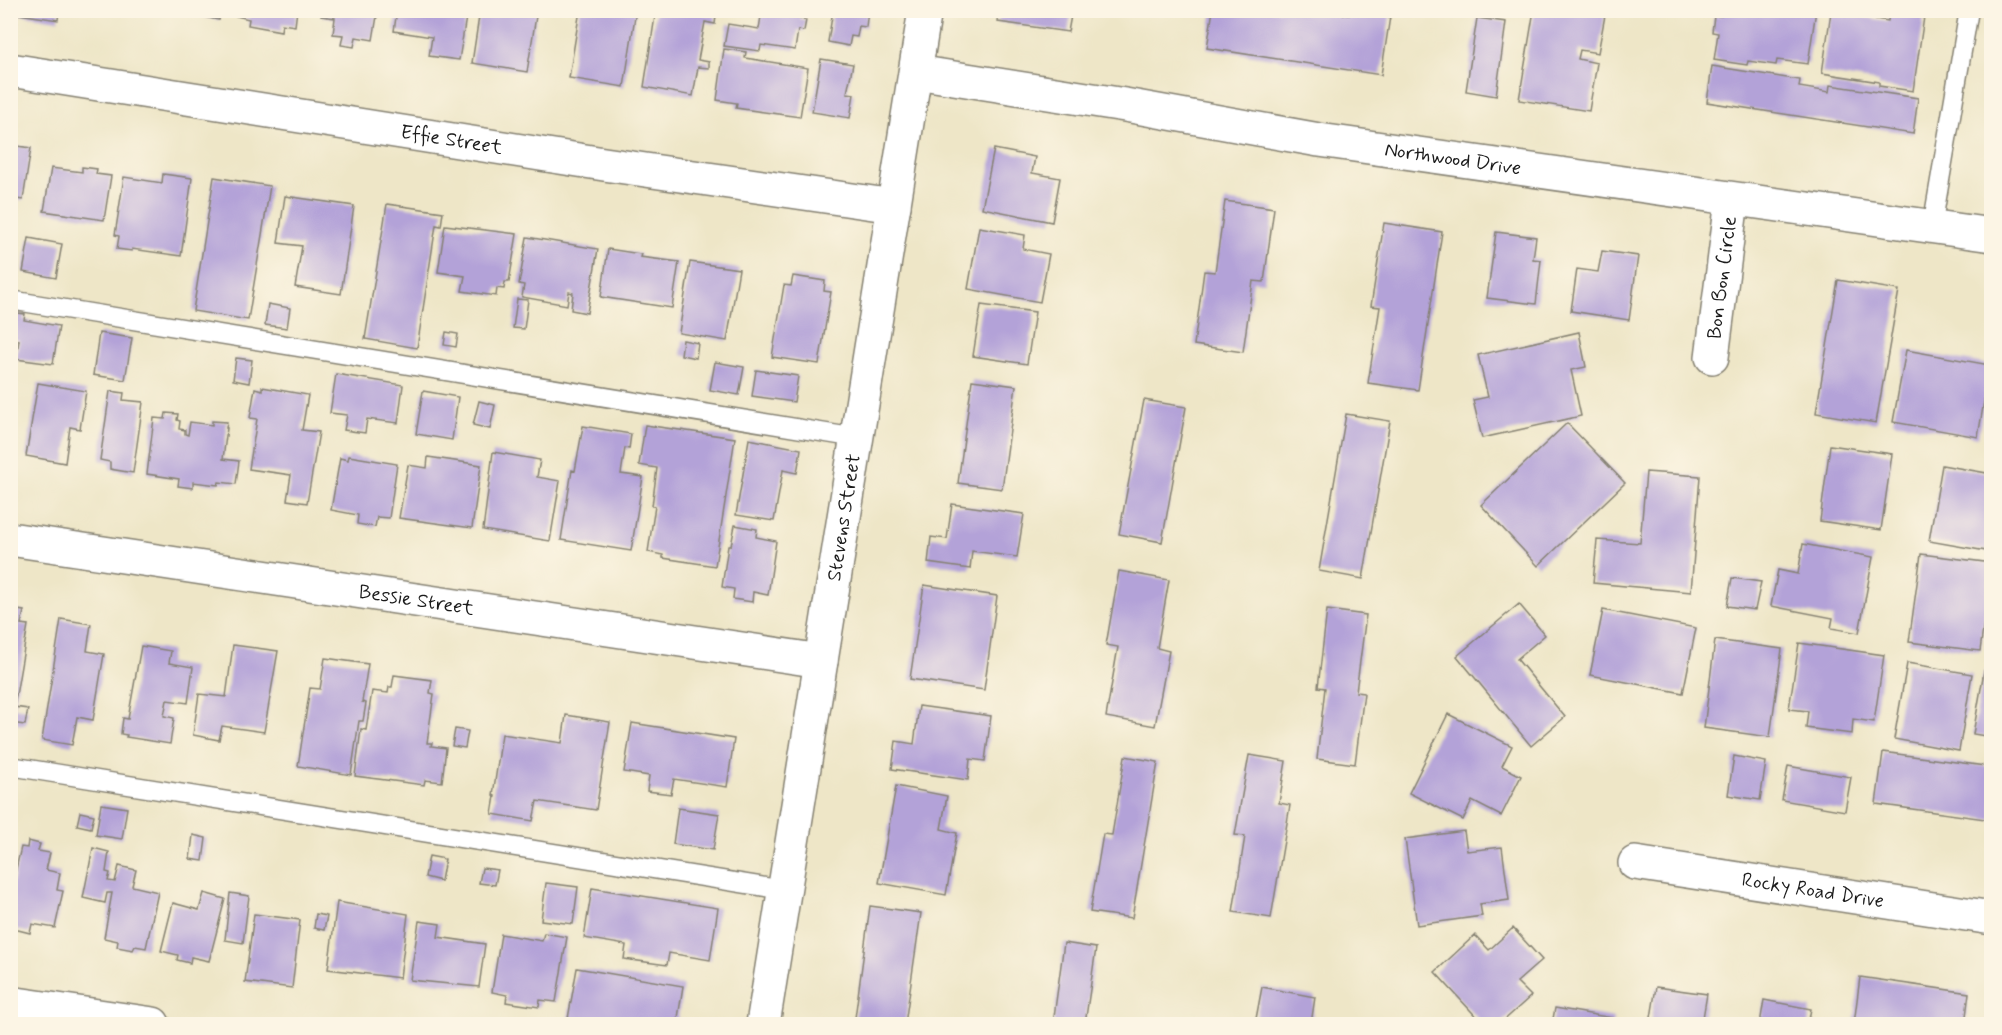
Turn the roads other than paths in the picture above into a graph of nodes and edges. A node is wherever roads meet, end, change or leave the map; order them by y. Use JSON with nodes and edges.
{"nodes":[{"id":1,"x":926,"y":10,"type":"edge"},
{"id":2,"x":1969,"y":10,"type":"edge"},
{"id":3,"x":10,"y":70,"type":"edge"},
{"id":4,"x":916,"y":72,"type":"junction"},
{"id":5,"x":1732,"y":200,"type":"junction"},
{"id":6,"x":894,"y":206,"type":"junction"},
{"id":7,"x":1932,"y":227,"type":"junction"},
{"id":8,"x":1992,"y":235,"type":"edge"},
{"id":9,"x":10,"y":300,"type":"edge"},
{"id":10,"x":1712,"y":357,"type":"dead end"},
{"id":11,"x":857,"y":438,"type":"junction"},
{"id":12,"x":10,"y":539,"type":"edge"},
{"id":13,"x":821,"y":661,"type":"junction"},
{"id":14,"x":10,"y":766,"type":"edge"},
{"id":15,"x":1635,"y":863,"type":"dead end"},
{"id":16,"x":784,"y":890,"type":"junction"},
{"id":17,"x":1992,"y":918,"type":"edge"},
{"id":18,"x":10,"y":1003,"type":"edge"},
{"id":19,"x":153,"y":1024,"type":"edge"},
{"id":20,"x":763,"y":1024,"type":"edge"}],
"edges":[{"from":1,"to":4,"type":"street","name":"Stevens Street"},
{"from":2,"to":7,"type":"lane"},
{"from":3,"to":6,"type":"street","name":"Effie Street"},
{"from":4,"to":5,"type":"street","name":"Northwood Drive"},
{"from":4,"to":6,"type":"street","name":"Stevens Street"},
{"from":5,"to":7,"type":"street","name":"Northwood Drive"},
{"from":5,"to":10,"type":"street","name":"Bon Bon Circle"},
{"from":6,"to":11,"type":"street","name":"Stevens Street"},
{"from":7,"to":8,"type":"street","name":"Northwood Drive"},
{"from":9,"to":11,"type":"lane"},
{"from":11,"to":13,"type":"street","name":"Stevens Street"},
{"from":12,"to":13,"type":"street","name":"Bessie Street"},
{"from":13,"to":16,"type":"street","name":"Stevens Street"},
{"from":14,"to":16,"type":"lane"},
{"from":15,"to":17,"type":"street","name":"Rocky Road Drive"},
{"from":16,"to":20,"type":"street","name":"Stevens Street"},
{"from":18,"to":19,"type":"street"}]}
